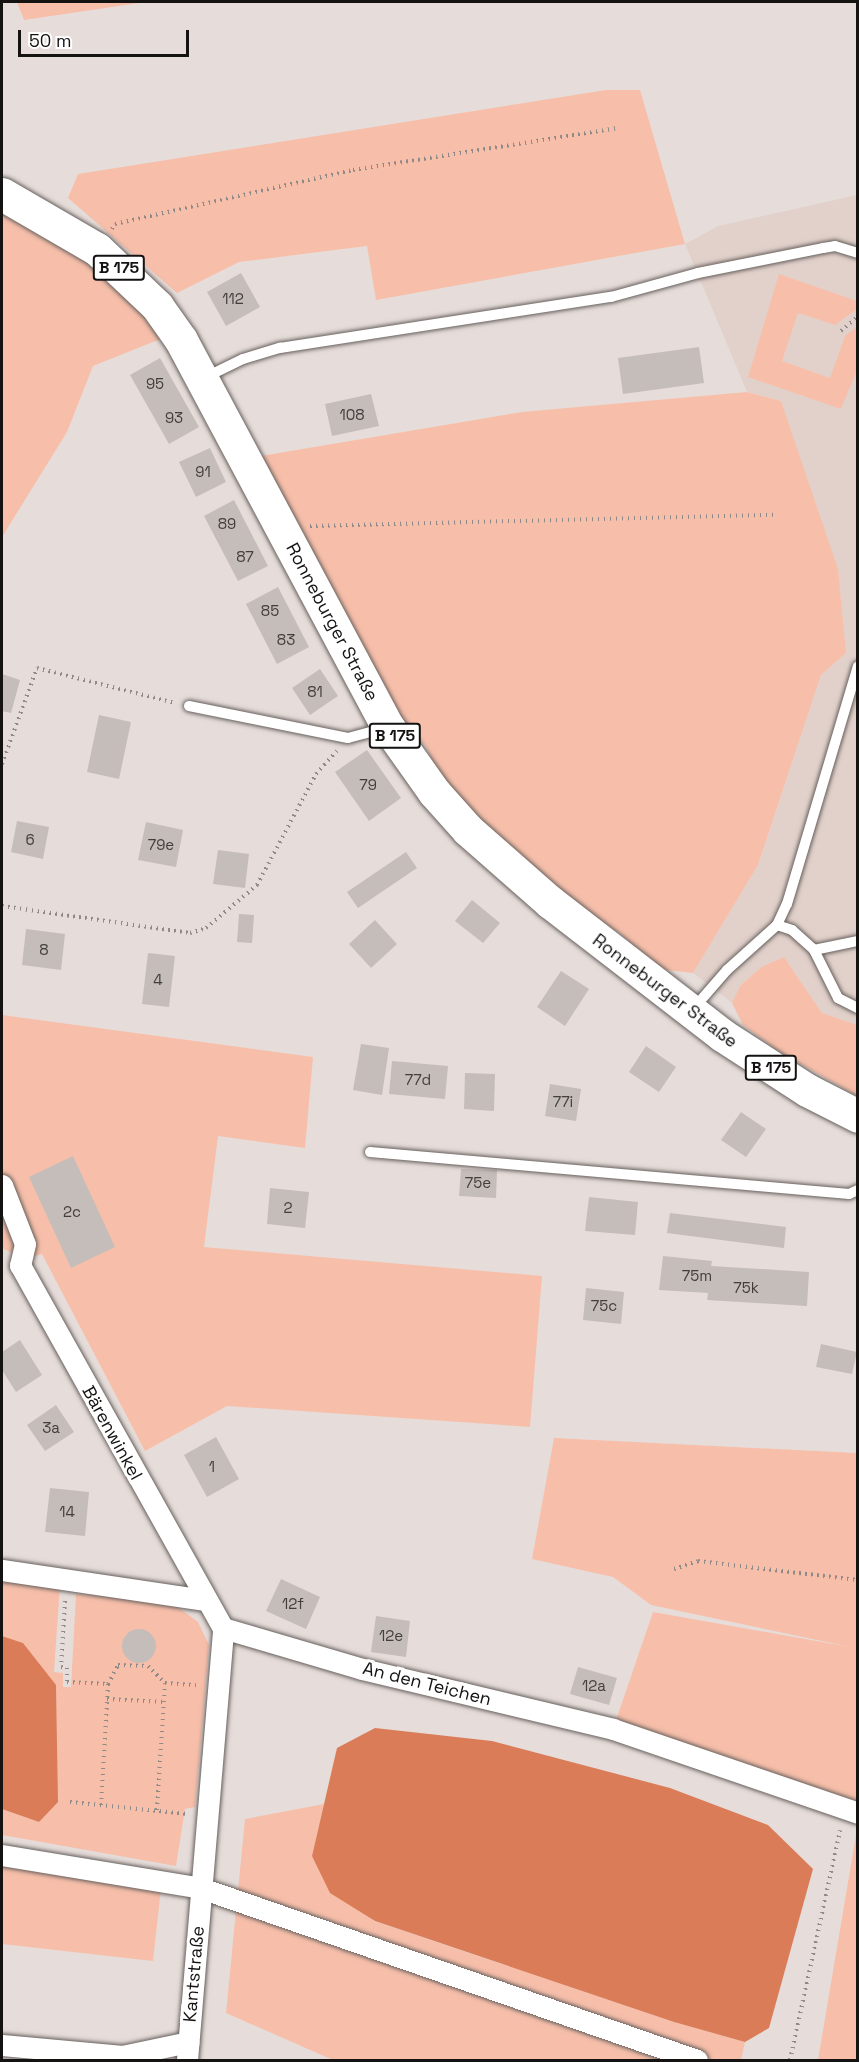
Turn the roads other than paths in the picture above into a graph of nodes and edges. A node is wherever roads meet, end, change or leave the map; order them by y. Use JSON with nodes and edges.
{"nodes":[{"id":1,"x":2,"y":194,"type":"edge"},
{"id":2,"x":858,"y":253,"type":"edge"},
{"id":3,"x":203,"y":378,"type":"junction"},
{"id":4,"x":858,"y":666,"type":"edge"},
{"id":5,"x":189,"y":706,"type":"road end"},
{"id":6,"x":388,"y":727,"type":"junction"},
{"id":7,"x":777,"y":925,"type":"junction"},
{"id":8,"x":858,"y":941,"type":"edge"},
{"id":9,"x":814,"y":950,"type":"junction"},
{"id":10,"x":858,"y":1008,"type":"edge"},
{"id":11,"x":690,"y":1011,"type":"junction"},
{"id":12,"x":858,"y":1116,"type":"edge"},
{"id":13,"x":370,"y":1152,"type":"dead end"},
{"id":14,"x":2,"y":1185,"type":"edge"},
{"id":15,"x":858,"y":1190,"type":"edge"},
{"id":16,"x":11,"y":1261,"type":"edge"},
{"id":17,"x":2,"y":1570,"type":"edge"},
{"id":18,"x":204,"y":1600,"type":"junction"},
{"id":19,"x":223,"y":1628,"type":"junction"},
{"id":20,"x":851,"y":1811,"type":"edge"},
{"id":21,"x":2,"y":1855,"type":"edge"},
{"id":22,"x":201,"y":1888,"type":"junction"},
{"id":23,"x":2,"y":2045,"type":"edge"},
{"id":24,"x":188,"y":2051,"type":"edge"},
{"id":25,"x":697,"y":2061,"type":"edge"}],
"edges":[{"from":1,"to":3,"type":"main road","name":"Ronneburger Straße","number":"B 175"},
{"from":2,"to":3,"type":"lane"},
{"from":3,"to":6,"type":"main road","name":"Ronneburger Straße","number":"B 175"},
{"from":4,"to":7,"type":"lane"},
{"from":5,"to":6,"type":"lane"},
{"from":6,"to":11,"type":"main road","name":"Ronneburger Straße","number":"B 175"},
{"from":7,"to":9,"type":"lane"},
{"from":7,"to":11,"type":"lane"},
{"from":8,"to":9,"type":"lane"},
{"from":9,"to":10,"type":"lane"},
{"from":11,"to":12,"type":"main road","name":"Ronneburger Straße","number":"B 175"},
{"from":13,"to":15,"type":"lane"},
{"from":14,"to":16,"type":"street","name":"Bärenwinkel"},
{"from":16,"to":18,"type":"street","name":"Bärenwinkel"},
{"from":17,"to":18,"type":"street"},
{"from":18,"to":19,"type":"street"},
{"from":19,"to":20,"type":"street","name":"An den Teichen"},
{"from":19,"to":22,"type":"street","name":"Kantstraße"},
{"from":21,"to":22,"type":"street"},
{"from":22,"to":24,"type":"street","name":"Kantstraße"},
{"from":22,"to":25,"type":"street"},
{"from":23,"to":24,"type":"street"}]}
